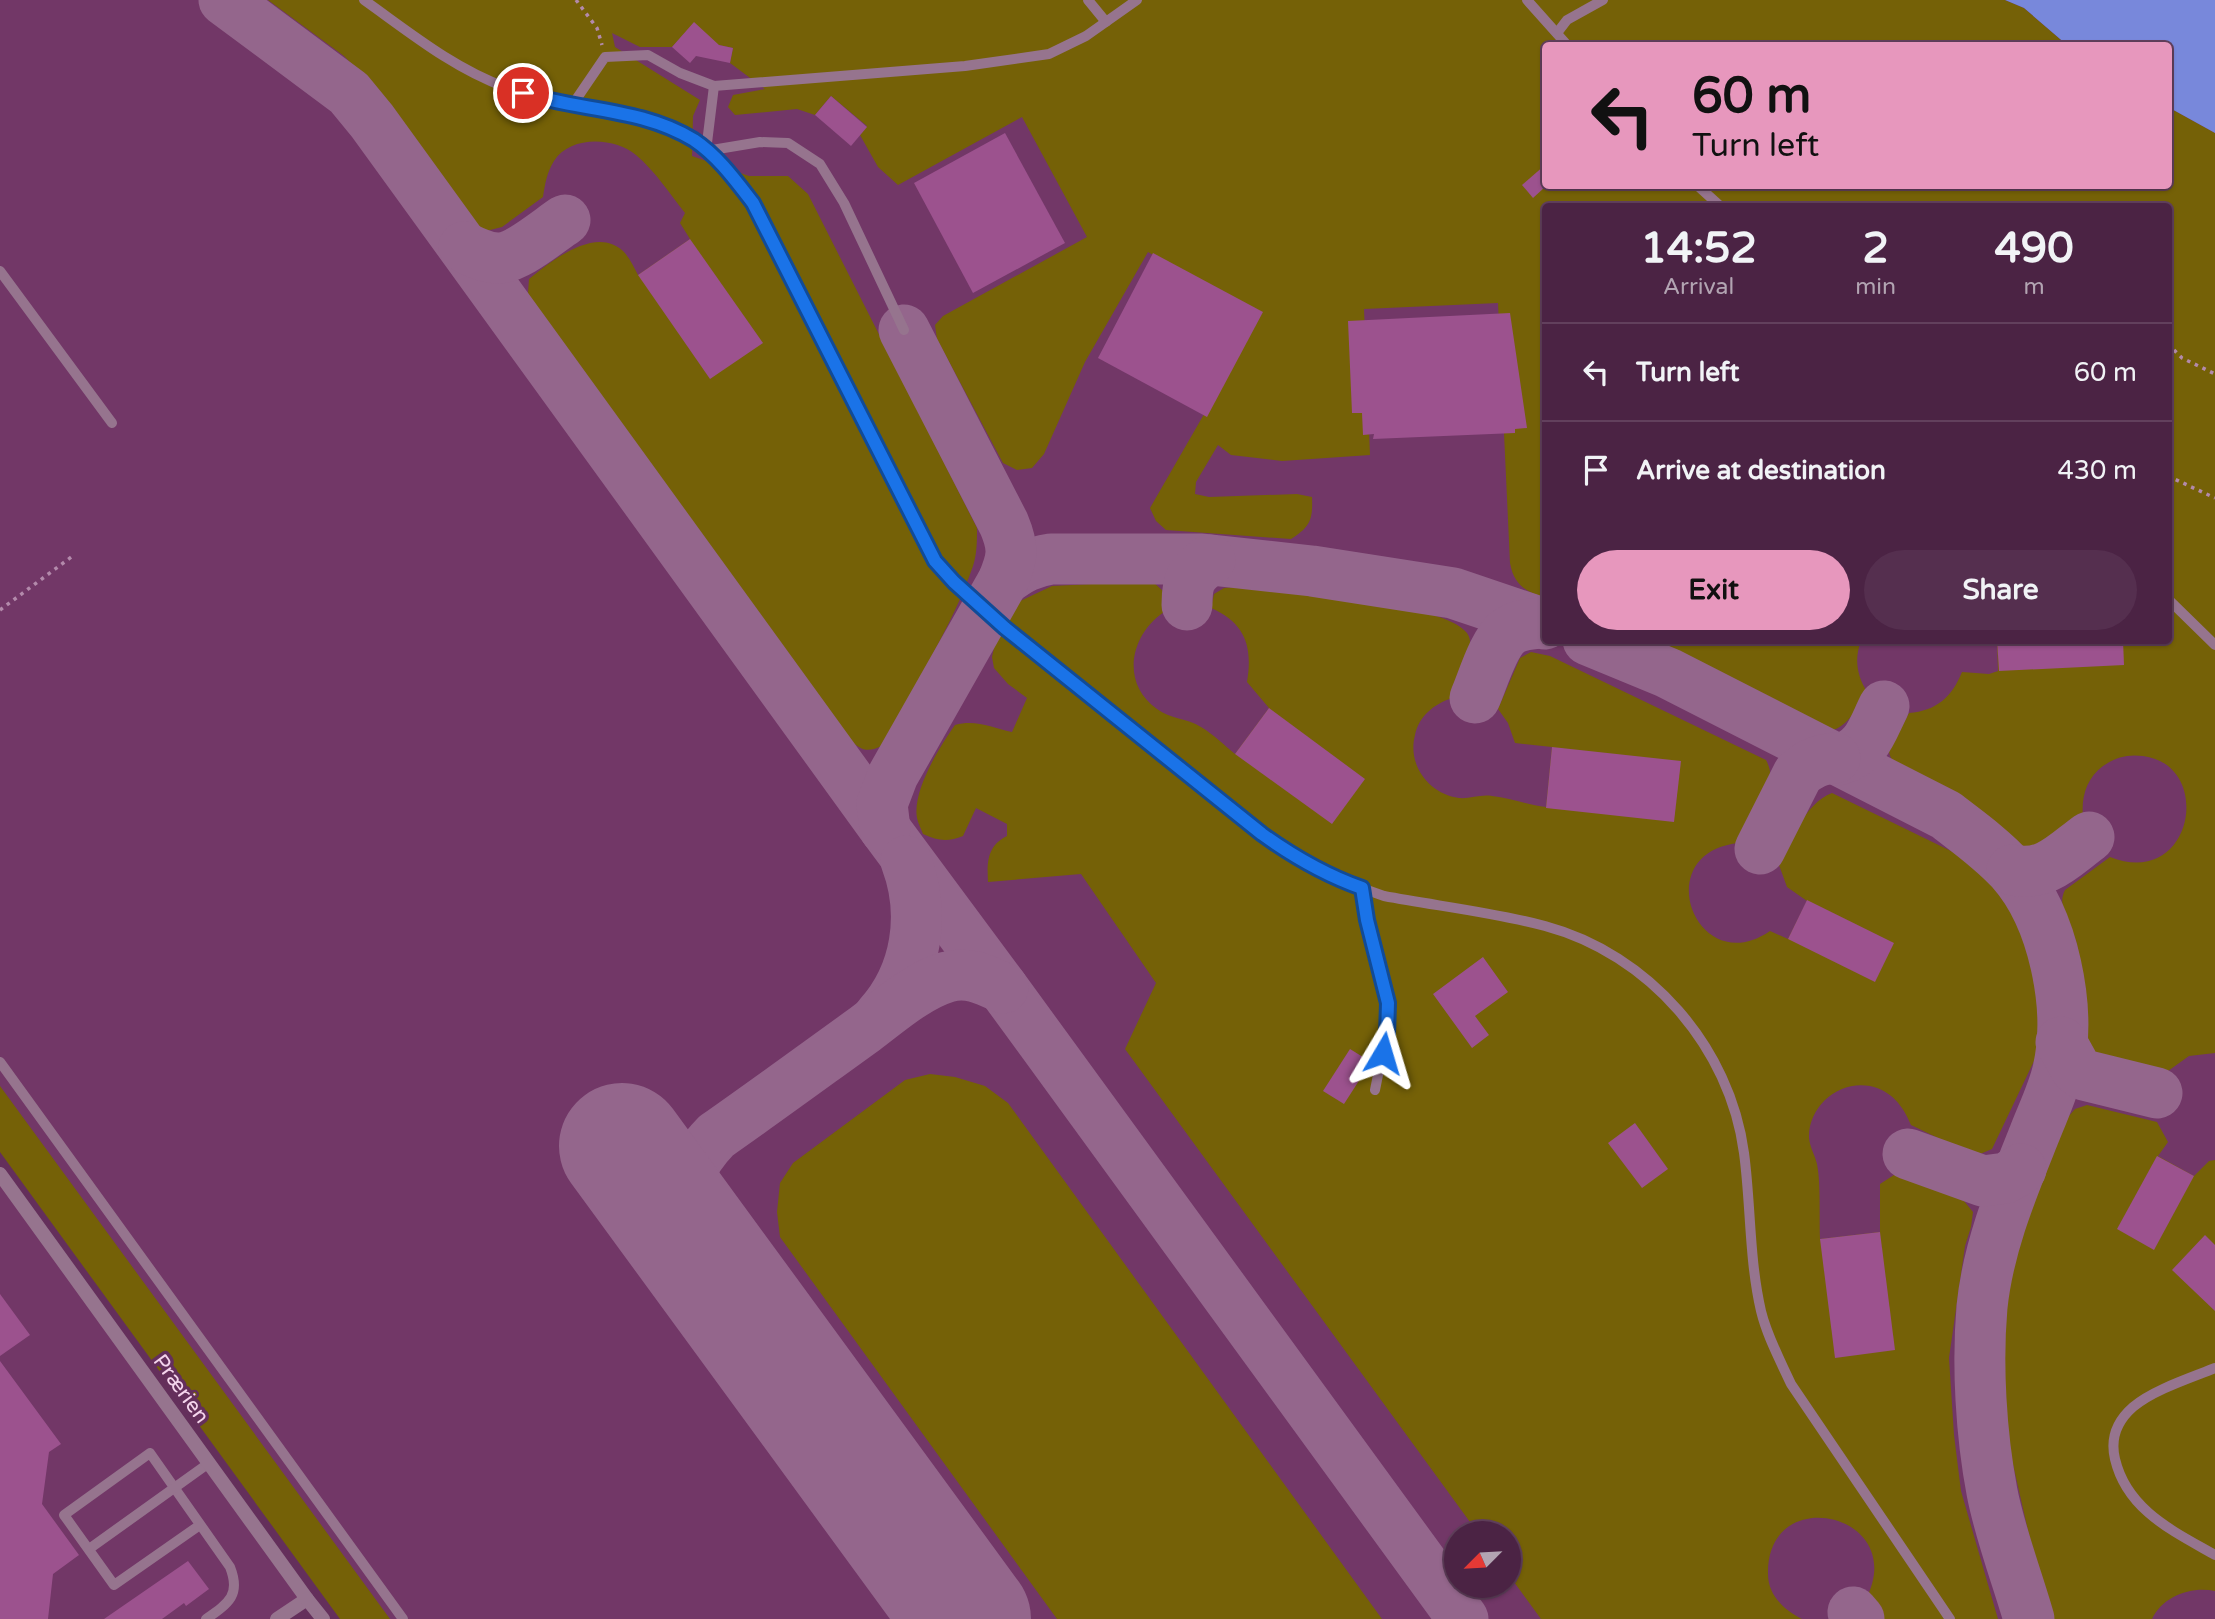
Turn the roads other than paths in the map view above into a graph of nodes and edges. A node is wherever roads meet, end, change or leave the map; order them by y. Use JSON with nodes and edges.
{"nodes":[{"id":1,"x":365,"y":0,"type":"edge"},
{"id":2,"x":1088,"y":0,"type":"edge"},
{"id":3,"x":1137,"y":0,"type":"edge"},
{"id":4,"x":1527,"y":0,"type":"edge"},
{"id":5,"x":1603,"y":0,"type":"edge"},
{"id":6,"x":1106,"y":22,"type":"junction"},
{"id":7,"x":1557,"y":33,"type":"junction"},
{"id":8,"x":1565,"y":42,"type":"edge"},
{"id":9,"x":714,"y":86,"type":"junction"},
{"id":10,"x":573,"y":104,"type":"junction"},
{"id":11,"x":706,"y":151,"type":"junction"},
{"id":12,"x":1701,"y":189,"type":"edge"},
{"id":13,"x":1717,"y":203,"type":"edge"},
{"id":14,"x":0,"y":271,"type":"edge"},
{"id":15,"x":904,"y":330,"type":"dead end"},
{"id":16,"x":112,"y":423,"type":"dead end"},
{"id":17,"x":2172,"y":603,"type":"edge"},
{"id":18,"x":2215,"y":645,"type":"edge"},
{"id":19,"x":1362,"y":888,"type":"junction"},
{"id":20,"x":0,"y":1062,"type":"edge"},
{"id":21,"x":1375,"y":1090,"type":"dead end"},
{"id":22,"x":0,"y":1174,"type":"edge"},
{"id":23,"x":2215,"y":1367,"type":"edge"},
{"id":24,"x":209,"y":1463,"type":"junction"},
{"id":25,"x":174,"y":1488,"type":"junction"},
{"id":26,"x":200,"y":1525,"type":"junction"},
{"id":27,"x":89,"y":1549,"type":"junction"},
{"id":28,"x":2215,"y":1555,"type":"edge"},
{"id":29,"x":307,"y":1599,"type":"junction"},
{"id":30,"x":206,"y":1619,"type":"edge"},
{"id":31,"x":277,"y":1619,"type":"edge"},
{"id":32,"x":323,"y":1619,"type":"edge"},
{"id":33,"x":403,"y":1619,"type":"edge"},
{"id":34,"x":1951,"y":1619,"type":"edge"}],
"edges":[{"from":1,"to":10,"type":"lane"},
{"from":2,"to":6,"type":"lane"},
{"from":3,"to":6,"type":"lane"},
{"from":4,"to":7,"type":"lane"},
{"from":5,"to":7,"type":"lane"},
{"from":6,"to":9,"type":"lane"},
{"from":7,"to":8,"type":"lane"},
{"from":9,"to":10,"type":"lane"},
{"from":9,"to":11,"type":"lane"},
{"from":10,"to":11,"type":"lane"},
{"from":11,"to":15,"type":"lane"},
{"from":11,"to":19,"type":"lane"},
{"from":12,"to":13,"type":"lane"},
{"from":14,"to":16,"type":"lane"},
{"from":17,"to":18,"type":"lane"},
{"from":19,"to":21,"type":"lane"},
{"from":19,"to":34,"type":"lane"},
{"from":20,"to":33,"type":"lane"},
{"from":22,"to":24,"type":"street","name":"Prærien"},
{"from":23,"to":28,"type":"lane"},
{"from":24,"to":25,"type":"lane"},
{"from":24,"to":29,"type":"street","name":"Prærien"},
{"from":25,"to":26,"type":"lane"},
{"from":25,"to":27,"type":"lane"},
{"from":25,"to":27,"type":"lane"},
{"from":26,"to":27,"type":"lane"},
{"from":26,"to":30,"type":"lane"},
{"from":29,"to":31,"type":"street"},
{"from":29,"to":32,"type":"street","name":"Prærien"}]}
